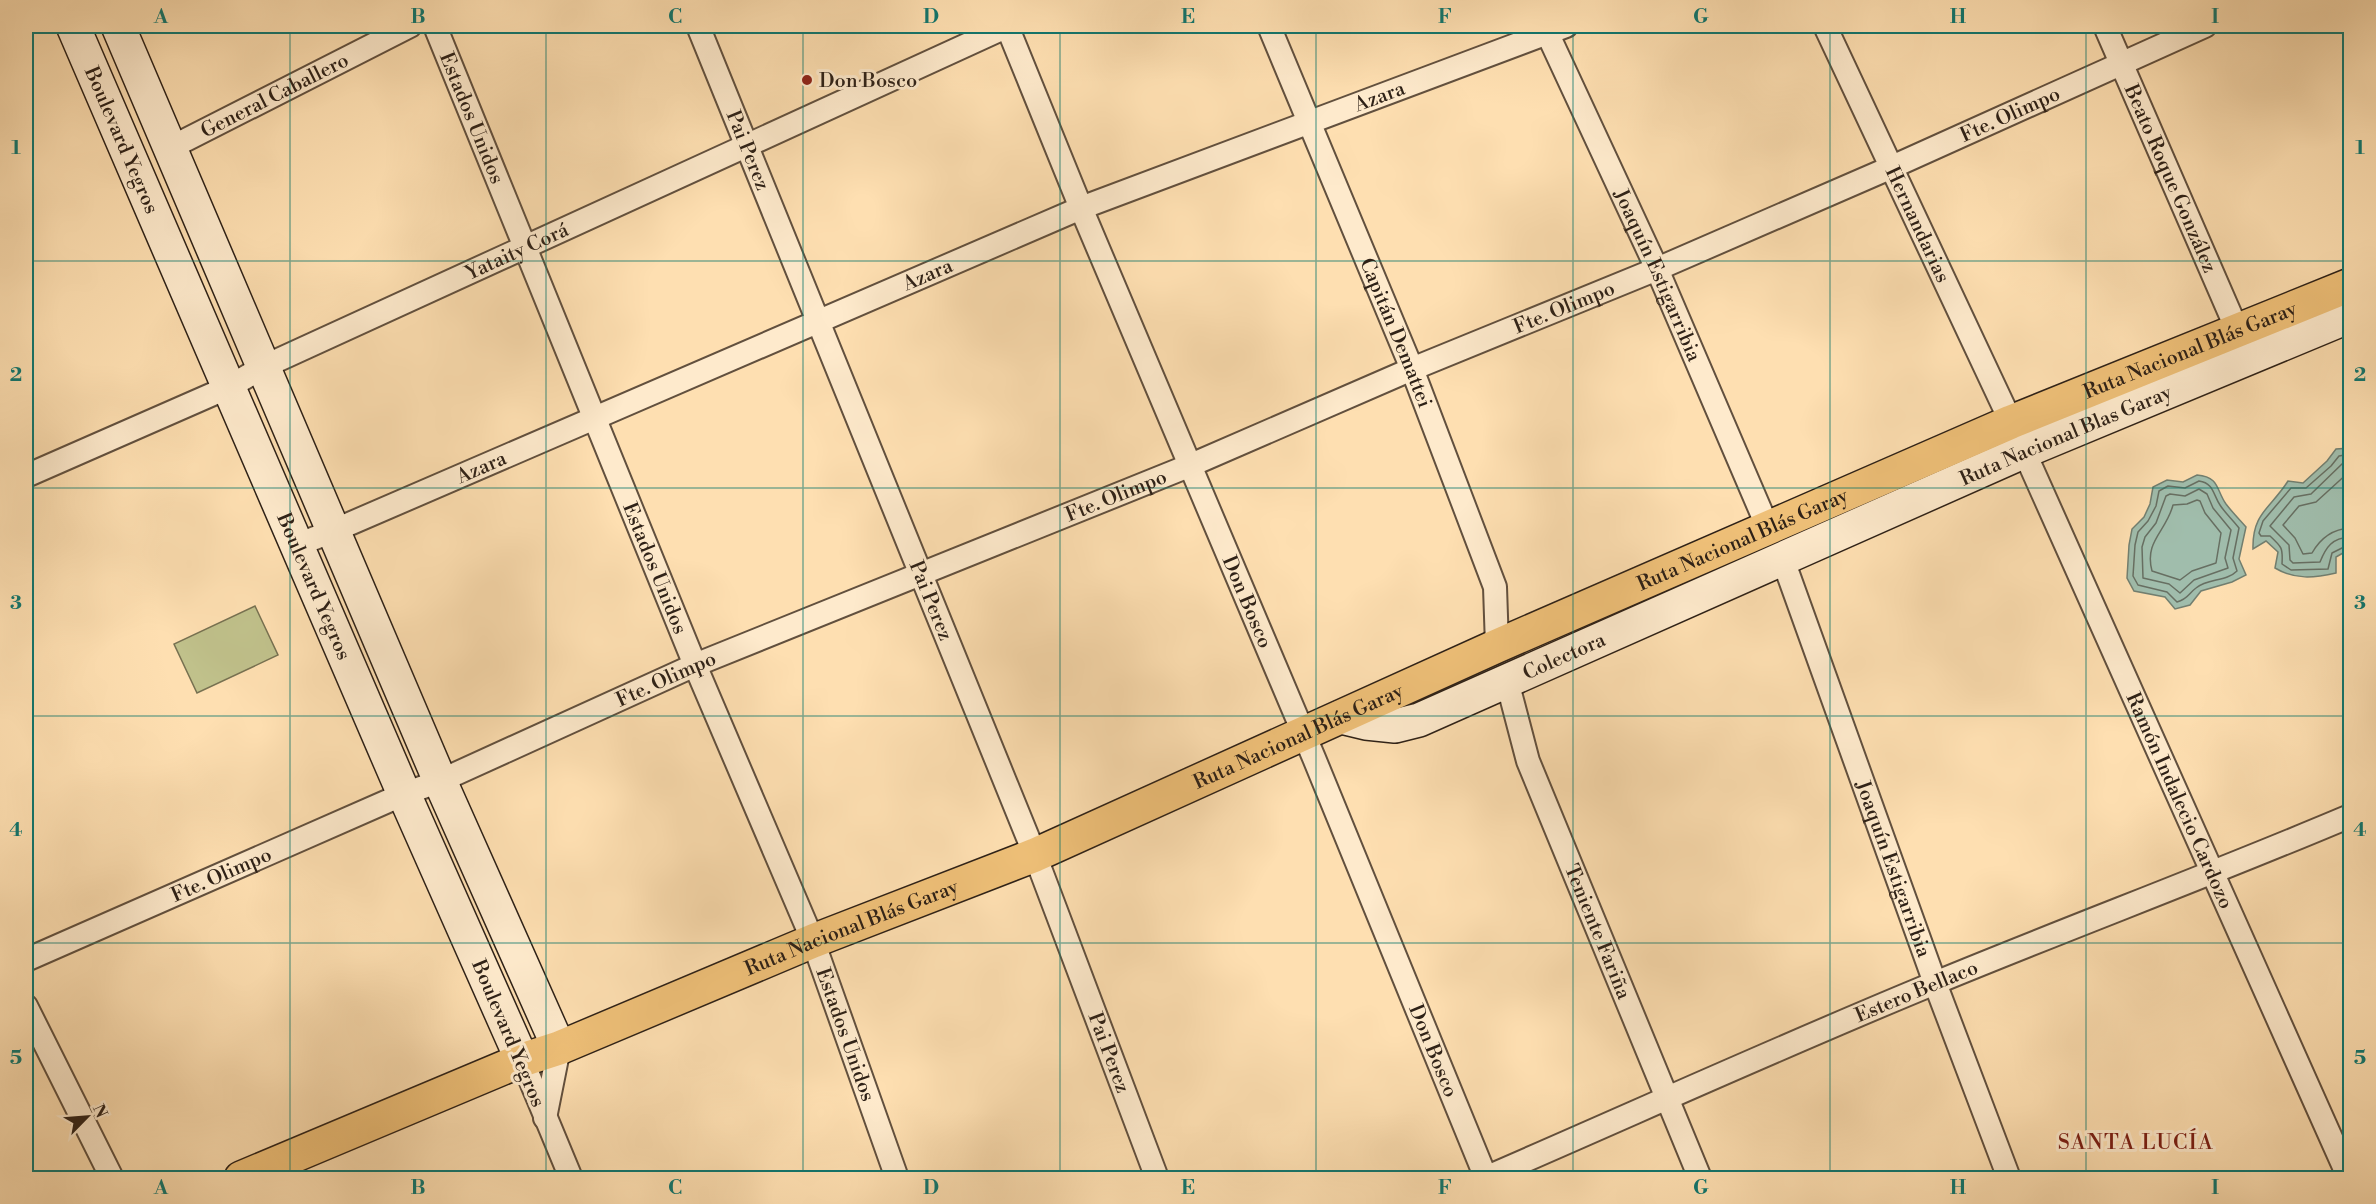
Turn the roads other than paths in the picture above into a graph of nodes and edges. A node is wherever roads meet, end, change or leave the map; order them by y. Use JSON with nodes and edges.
{"nodes":[{"id":1,"x":74,"y":26,"type":"edge"},
{"id":2,"x":118,"y":26,"type":"edge"},
{"id":3,"x":410,"y":26,"type":"edge"},
{"id":4,"x":435,"y":26,"type":"edge"},
{"id":5,"x":698,"y":26,"type":"edge"},
{"id":6,"x":1007,"y":26,"type":"edge"},
{"id":7,"x":1269,"y":26,"type":"edge"},
{"id":8,"x":1826,"y":26,"type":"edge"},
{"id":9,"x":2105,"y":26,"type":"edge"},
{"id":10,"x":2205,"y":26,"type":"edge"},
{"id":11,"x":1553,"y":28,"type":"edge"},
{"id":12,"x":2122,"y":63,"type":"junction"},
{"id":13,"x":1310,"y":122,"type":"junction"},
{"id":14,"x":746,"y":146,"type":"junction"},
{"id":15,"x":170,"y":148,"type":"junction"},
{"id":16,"x":1892,"y":167,"type":"junction"},
{"id":17,"x":1081,"y":208,"type":"junction"},
{"id":18,"x":524,"y":248,"type":"junction"},
{"id":19,"x":1657,"y":268,"type":"junction"},
{"id":20,"x":2350,"y":285,"type":"edge"},
{"id":21,"x":2350,"y":316,"type":"edge"},
{"id":22,"x":817,"y":320,"type":"junction"},
{"id":23,"x":2238,"y":332,"type":"junction"},
{"id":24,"x":263,"y":367,"type":"junction"},
{"id":25,"x":1412,"y":369,"type":"junction"},
{"id":26,"x":229,"y":387,"type":"junction"},
{"id":27,"x":593,"y":418,"type":"junction"},
{"id":28,"x":2018,"y":437,"type":"junction"},
{"id":29,"x":1191,"y":465,"type":"junction"},
{"id":30,"x":26,"y":476,"type":"edge"},
{"id":31,"x":1768,"y":528,"type":"junction"},
{"id":32,"x":333,"y":531,"type":"junction"},
{"id":33,"x":297,"y":545,"type":"junction"},
{"id":34,"x":1783,"y":560,"type":"junction"},
{"id":35,"x":921,"y":574,"type":"junction"},
{"id":36,"x":1497,"y":646,"type":"junction"},
{"id":37,"x":695,"y":665,"type":"junction"},
{"id":38,"x":1507,"y":681,"type":"junction"},
{"id":39,"x":1341,"y":717,"type":"junction"},
{"id":40,"x":1304,"y":734,"type":"junction"},
{"id":41,"x":440,"y":781,"type":"junction"},
{"id":42,"x":404,"y":794,"type":"junction"},
{"id":43,"x":2350,"y":816,"type":"edge"},
{"id":44,"x":1035,"y":855,"type":"junction"},
{"id":45,"x":2214,"y":874,"type":"junction"},
{"id":46,"x":813,"y":940,"type":"junction"},
{"id":47,"x":26,"y":960,"type":"edge"},
{"id":48,"x":1935,"y":983,"type":"junction"},
{"id":49,"x":26,"y":1006,"type":"edge"},
{"id":50,"x":559,"y":1048,"type":"junction"},
{"id":51,"x":522,"y":1060,"type":"junction"},
{"id":52,"x":1667,"y":1097,"type":"junction"},
{"id":53,"x":545,"y":1118,"type":"junction"},
{"id":54,"x":1486,"y":1178,"type":"edge"},
{"id":55,"x":112,"y":1179,"type":"edge"},
{"id":56,"x":241,"y":1179,"type":"edge"},
{"id":57,"x":571,"y":1179,"type":"edge"},
{"id":58,"x":897,"y":1179,"type":"edge"},
{"id":59,"x":1157,"y":1179,"type":"edge"},
{"id":60,"x":1700,"y":1179,"type":"edge"},
{"id":61,"x":2009,"y":1179,"type":"edge"},
{"id":62,"x":2349,"y":1179,"type":"edge"}],
"edges":[{"from":1,"to":26,"type":"main road","name":"Boulevard Yegros"},
{"from":2,"to":15,"type":"main road","name":"Boulevard Yegros"},
{"from":3,"to":15,"type":"street","name":"General Caballero"},
{"from":4,"to":18,"type":"street","name":"Estados Unidos"},
{"from":5,"to":14,"type":"street","name":"Pai Perez"},
{"from":6,"to":14,"type":"street","name":"Yataity Corá"},
{"from":6,"to":17,"type":"street","name":"Don Bosco"},
{"from":7,"to":13,"type":"street","name":"Capitán Demattei"},
{"from":8,"to":16,"type":"street","name":"Hernandarias"},
{"from":9,"to":12,"type":"street","name":"Beato Roque González"},
{"from":10,"to":12,"type":"street","name":"Fte. Olimpo"},
{"from":11,"to":13,"type":"street","name":"Azara"},
{"from":11,"to":19,"type":"street","name":"Joaquín Estigarribia"},
{"from":12,"to":16,"type":"street","name":"Fte. Olimpo"},
{"from":12,"to":23,"type":"street","name":"Beato Roque González"},
{"from":13,"to":17,"type":"street","name":"Azara"},
{"from":13,"to":25,"type":"street","name":"Capitán Demattei"},
{"from":14,"to":18,"type":"street","name":"Yataity Corá"},
{"from":14,"to":22,"type":"street","name":"Pai Perez"},
{"from":15,"to":24,"type":"main road","name":"Boulevard Yegros"},
{"from":16,"to":19,"type":"street","name":"Fte. Olimpo"},
{"from":16,"to":28,"type":"street","name":"Hernandarias"},
{"from":17,"to":22,"type":"street","name":"Azara"},
{"from":17,"to":29,"type":"street","name":"Don Bosco"},
{"from":18,"to":24,"type":"street","name":"Yataity Corá"},
{"from":18,"to":27,"type":"street","name":"Estados Unidos"},
{"from":19,"to":25,"type":"street","name":"Fte. Olimpo"},
{"from":19,"to":31,"type":"street","name":"Joaquín Estigarribia"},
{"from":20,"to":23,"type":"highway","name":"Ruta Nacional Blás Garay"},
{"from":21,"to":28,"type":"main road","name":"Ruta Nacional Blas Garay"},
{"from":22,"to":27,"type":"street","name":"Azara"},
{"from":22,"to":35,"type":"street","name":"Pai Perez"},
{"from":23,"to":28,"type":"highway","name":"Ruta Nacional Blás Garay"},
{"from":24,"to":26,"type":"street","name":"Yataity Corá"},
{"from":24,"to":32,"type":"main road","name":"Boulevard Yegros"},
{"from":25,"to":29,"type":"street","name":"Fte. Olimpo"},
{"from":25,"to":36,"type":"street","name":"Capitán Demattei"},
{"from":26,"to":30,"type":"street","name":"Yataity Corá"},
{"from":26,"to":33,"type":"main road","name":"Boulevard Yegros"},
{"from":27,"to":32,"type":"street","name":"Azara"},
{"from":27,"to":37,"type":"street","name":"Estados Unidos"},
{"from":28,"to":31,"type":"highway","name":"Ruta Nacional Blás Garay"},
{"from":28,"to":34,"type":"main road","name":"Ruta Nacional Blas Garay"},
{"from":28,"to":45,"type":"street","name":"Ramón Indalecio Cardozo"},
{"from":29,"to":35,"type":"street","name":"Fte. Olimpo"},
{"from":29,"to":40,"type":"street","name":"Don Bosco"},
{"from":31,"to":36,"type":"highway","name":"Ruta Nacional Blás Garay"},
{"from":32,"to":33,"type":"street","name":"Azara"},
{"from":32,"to":41,"type":"main road","name":"Boulevard Yegros"},
{"from":33,"to":42,"type":"main road","name":"Boulevard Yegros"},
{"from":34,"to":38,"type":"main road","name":"Colectora"},
{"from":34,"to":48,"type":"street","name":"Joaquín Estigarribia"},
{"from":35,"to":37,"type":"street","name":"Fte. Olimpo"},
{"from":35,"to":44,"type":"street","name":"Pai Perez"},
{"from":36,"to":39,"type":"highway","name":"Ruta Nacional Blás Garay"},
{"from":37,"to":41,"type":"street","name":"Fte. Olimpo"},
{"from":37,"to":46,"type":"street","name":"Estados Unidos"},
{"from":38,"to":39,"type":"main road","name":"Colectora"},
{"from":38,"to":52,"type":"street","name":"Teniente Fariña"},
{"from":39,"to":40,"type":"highway","name":"Ruta Nacional Blás Garay"},
{"from":40,"to":44,"type":"highway","name":"Ruta Nacional Blás Garay"},
{"from":40,"to":54,"type":"street","name":"Don Bosco"},
{"from":41,"to":42,"type":"street","name":"Fte. Olimpo"},
{"from":41,"to":50,"type":"main road","name":"Boulevard Yegros"},
{"from":42,"to":47,"type":"street","name":"Fte. Olimpo"},
{"from":42,"to":51,"type":"main road","name":"Boulevard Yegros"},
{"from":43,"to":45,"type":"street","name":"Estero Bellaco"},
{"from":44,"to":46,"type":"highway","name":"Ruta Nacional Blás Garay"},
{"from":44,"to":59,"type":"street","name":"Pai Perez"},
{"from":45,"to":48,"type":"street","name":"Estero Bellaco"},
{"from":45,"to":62,"type":"street","name":"Ramón Indalecio Cardozo"},
{"from":46,"to":50,"type":"highway","name":"Ruta Nacional Blás Garay"},
{"from":46,"to":58,"type":"street","name":"Estados Unidos"},
{"from":48,"to":52,"type":"street","name":"Estero Bellaco"},
{"from":48,"to":61,"type":"street","name":"Joaquín Estigarribia"},
{"from":49,"to":55,"type":"street"},
{"from":50,"to":51,"type":"highway","name":"Ruta Nacional Blás Garay"},
{"from":50,"to":53,"type":"street","name":"Boulevard Yegros"},
{"from":51,"to":53,"type":"street","name":"Boulevard Yegros"},
{"from":51,"to":56,"type":"highway","name":"Ruta Nacional Blás Garay"},
{"from":52,"to":54,"type":"street","name":"Estero Bellaco"},
{"from":52,"to":60,"type":"street","name":"Teniente Fariña"},
{"from":53,"to":57,"type":"street"}]}
